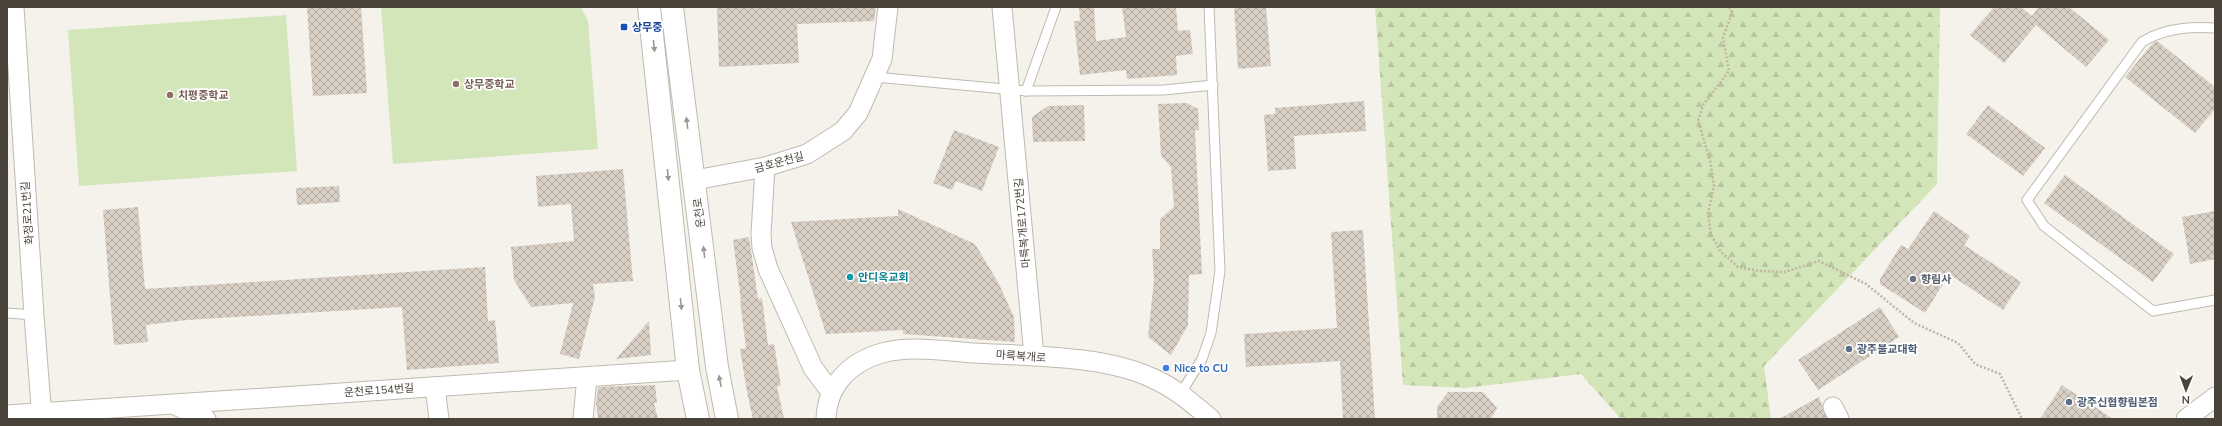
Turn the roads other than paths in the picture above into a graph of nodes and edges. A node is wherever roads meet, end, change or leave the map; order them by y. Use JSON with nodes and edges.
{"nodes":[{"id":1,"x":14,"y":7,"type":"edge"},
{"id":2,"x":649,"y":7,"type":"edge"},
{"id":3,"x":672,"y":7,"type":"edge"},
{"id":4,"x":888,"y":7,"type":"edge"},
{"id":5,"x":1002,"y":7,"type":"edge"},
{"id":6,"x":1056,"y":7,"type":"edge"},
{"id":7,"x":1209,"y":7,"type":"edge"},
{"id":8,"x":2215,"y":28,"type":"edge"},
{"id":9,"x":875,"y":77,"type":"junction"},
{"id":10,"x":1213,"y":85,"type":"junction"},
{"id":11,"x":1018,"y":91,"type":"junction"},
{"id":12,"x":766,"y":167,"type":"junction"},
{"id":13,"x":695,"y":180,"type":"junction"},
{"id":14,"x":2215,"y":300,"type":"edge"},
{"id":15,"x":7,"y":313,"type":"edge"},
{"id":16,"x":34,"y":315,"type":"junction"},
{"id":17,"x":1034,"y":356,"type":"junction"},
{"id":18,"x":688,"y":370,"type":"junction"},
{"id":19,"x":587,"y":377,"type":"junction"},
{"id":20,"x":436,"y":386,"type":"junction"},
{"id":21,"x":831,"y":392,"type":"junction"},
{"id":22,"x":1181,"y":393,"type":"junction"},
{"id":23,"x":2215,"y":397,"type":"edge"},
{"id":24,"x":172,"y":403,"type":"junction"},
{"id":25,"x":7,"y":415,"type":"edge"},
{"id":26,"x":42,"y":416,"type":"edge"},
{"id":27,"x":206,"y":419,"type":"edge"},
{"id":28,"x":439,"y":419,"type":"edge"},
{"id":29,"x":583,"y":419,"type":"edge"},
{"id":30,"x":698,"y":419,"type":"edge"},
{"id":31,"x":727,"y":419,"type":"edge"},
{"id":32,"x":826,"y":419,"type":"edge"},
{"id":33,"x":1211,"y":419,"type":"edge"},
{"id":34,"x":2186,"y":419,"type":"edge"}],
"edges":[{"from":1,"to":16,"type":"street","name":"화정로21번길"},
{"from":2,"to":18,"type":"street","one_way":true},
{"from":13,"to":3,"type":"street","name":"운천로","one_way":true},
{"from":4,"to":9,"type":"street","name":"금호운천길"},
{"from":5,"to":11,"type":"street","name":"마륵복개로172번길"},
{"from":6,"to":11,"type":"lane"},
{"from":7,"to":10,"type":"lane"},
{"from":8,"to":14,"type":"lane"},
{"from":9,"to":11,"type":"lane"},
{"from":9,"to":12,"type":"street","name":"금호운천길"},
{"from":10,"to":11,"type":"lane"},
{"from":10,"to":22,"type":"lane"},
{"from":11,"to":17,"type":"street","name":"마륵복개로172번길"},
{"from":12,"to":13,"type":"street","name":"금호운천길"},
{"from":12,"to":21,"type":"street"},
{"from":31,"to":13,"type":"street","name":"운천로","one_way":true},
{"from":15,"to":16,"type":"lane"},
{"from":16,"to":26,"type":"street","name":"화정로21번길"},
{"from":17,"to":21,"type":"street","name":"마륵복개로"},
{"from":17,"to":22,"type":"street","name":"마륵복개로"},
{"from":18,"to":19,"type":"street","name":"운천로154번길"},
{"from":18,"to":30,"type":"street"},
{"from":19,"to":20,"type":"street","name":"운천로154번길"},
{"from":19,"to":29,"type":"street"},
{"from":20,"to":24,"type":"street","name":"운천로154번길"},
{"from":20,"to":28,"type":"street"},
{"from":21,"to":32,"type":"street","name":"마륵복개로"},
{"from":22,"to":33,"type":"street","name":"마륵복개로"},
{"from":23,"to":34,"type":"street"},
{"from":24,"to":26,"type":"street","name":"운천로154번길"},
{"from":24,"to":27,"type":"street","name":"운천로154번길"},
{"from":25,"to":26,"type":"street","name":"운천로154번길"}]}
